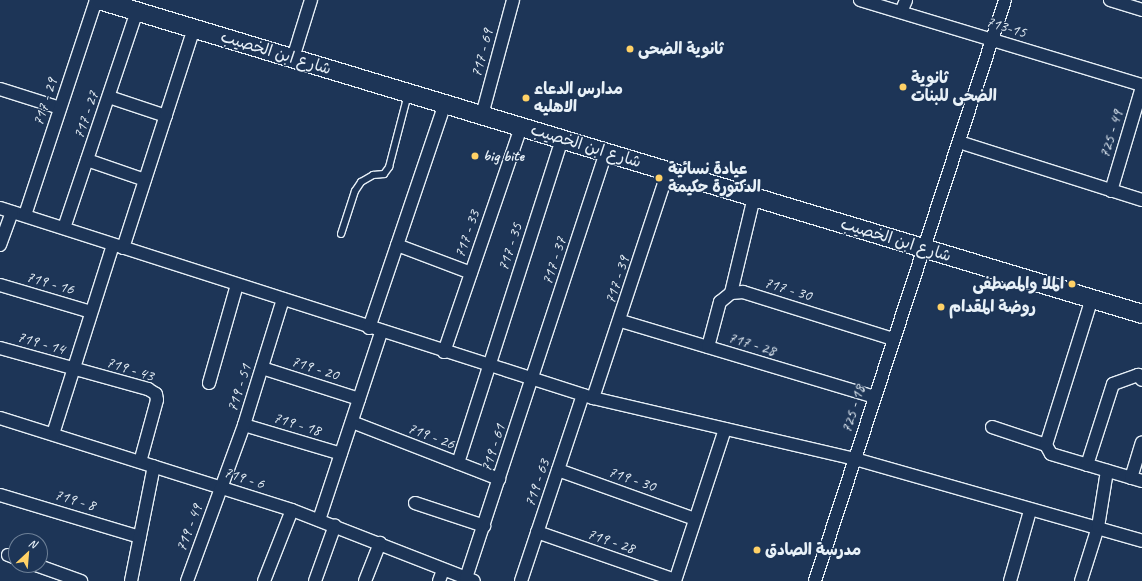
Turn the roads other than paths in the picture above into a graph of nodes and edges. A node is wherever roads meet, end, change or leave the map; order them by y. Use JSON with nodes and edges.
{"nodes":[{"id":1,"x":311,"y":0,"type":"edge"},
{"id":2,"x":513,"y":0,"type":"edge"},
{"id":3,"x":860,"y":0,"type":"edge"},
{"id":4,"x":906,"y":0,"type":"edge"},
{"id":5,"x":1005,"y":0,"type":"edge"},
{"id":6,"x":1110,"y":0,"type":"edge"},
{"id":7,"x":103,"y":1,"type":"edge"},
{"id":8,"x":1142,"y":10,"type":"edge"},
{"id":9,"x":137,"y":11,"type":"junction"},
{"id":10,"x":901,"y":12,"type":"junction"},
{"id":11,"x":194,"y":28,"type":"junction"},
{"id":12,"x":992,"y":40,"type":"junction"},
{"id":13,"x":293,"y":58,"type":"junction"},
{"id":14,"x":1142,"y":86,"type":"edge"},
{"id":15,"x":0,"y":89,"type":"edge"},
{"id":16,"x":408,"y":93,"type":"junction"},
{"id":17,"x":109,"y":97,"type":"junction"},
{"id":18,"x":445,"y":104,"type":"junction"},
{"id":19,"x":60,"y":108,"type":"junction"},
{"id":20,"x":482,"y":115,"type":"junction"},
{"id":21,"x":166,"y":116,"type":"junction"},
{"id":22,"x":521,"y":127,"type":"junction"},
{"id":23,"x":562,"y":139,"type":"junction"},
{"id":24,"x":959,"y":142,"type":"junction"},
{"id":25,"x":606,"y":152,"type":"junction"},
{"id":26,"x":87,"y":160,"type":"junction"},
{"id":27,"x":668,"y":171,"type":"junction"},
{"id":28,"x":145,"y":180,"type":"junction"},
{"id":29,"x":1111,"y":191,"type":"junction"},
{"id":30,"x":754,"y":197,"type":"junction"},
{"id":31,"x":1142,"y":200,"type":"edge"},
{"id":32,"x":6,"y":210,"type":"edge"},
{"id":33,"x":25,"y":215,"type":"junction"},
{"id":34,"x":64,"y":228,"type":"junction"},
{"id":35,"x":341,"y":234,"type":"dead end"},
{"id":36,"x":0,"y":245,"type":"edge"},
{"id":37,"x":397,"y":245,"type":"junction"},
{"id":38,"x":118,"y":246,"type":"junction"},
{"id":39,"x":924,"y":248,"type":"junction"},
{"id":40,"x":471,"y":273,"type":"junction"},
{"id":41,"x":0,"y":285,"type":"edge"},
{"id":42,"x":237,"y":285,"type":"junction"},
{"id":43,"x":730,"y":293,"type":"junction"},
{"id":44,"x":1092,"y":298,"type":"junction"},
{"id":45,"x":283,"y":299,"type":"junction"},
{"id":46,"x":91,"y":312,"type":"junction"},
{"id":47,"x":1142,"y":314,"type":"edge"},
{"id":48,"x":620,"y":321,"type":"junction"},
{"id":49,"x":375,"y":330,"type":"junction"},
{"id":50,"x":893,"y":339,"type":"junction"},
{"id":51,"x":708,"y":347,"type":"junction"},
{"id":52,"x":0,"y":348,"type":"edge"},
{"id":53,"x":444,"y":352,"type":"junction"},
{"id":54,"x":489,"y":365,"type":"junction"},
{"id":55,"x":72,"y":368,"type":"junction"},
{"id":56,"x":262,"y":368,"type":"junction"},
{"id":57,"x":1141,"y":373,"type":"edge"},
{"id":58,"x":533,"y":379,"type":"junction"},
{"id":59,"x":209,"y":383,"type":"dead end"},
{"id":60,"x":588,"y":397,"type":"junction"},
{"id":61,"x":874,"y":397,"type":"junction"},
{"id":62,"x":359,"y":399,"type":"junction"},
{"id":63,"x":0,"y":418,"type":"edge"},
{"id":64,"x":352,"y":422,"type":"junction"},
{"id":65,"x":244,"y":425,"type":"junction"},
{"id":66,"x":992,"y":427,"type":"dead end"},
{"id":67,"x":726,"y":429,"type":"junction"},
{"id":68,"x":53,"y":434,"type":"junction"},
{"id":69,"x":1142,"y":443,"type":"edge"},
{"id":70,"x":1046,"y":445,"type":"junction"},
{"id":71,"x":341,"y":454,"type":"junction"},
{"id":72,"x":854,"y":459,"type":"junction"},
{"id":73,"x":140,"y":462,"type":"junction"},
{"id":74,"x":458,"y":463,"type":"junction"},
{"id":75,"x":1087,"y":465,"type":"junction"},
{"id":76,"x":154,"y":466,"type":"junction"},
{"id":77,"x":558,"y":470,"type":"junction"},
{"id":78,"x":1107,"y":471,"type":"junction"},
{"id":79,"x":499,"y":479,"type":"junction"},
{"id":80,"x":1136,"y":480,"type":"edge"},
{"id":81,"x":222,"y":487,"type":"junction"},
{"id":82,"x":0,"y":495,"type":"edge"},
{"id":83,"x":415,"y":503,"type":"dead end"},
{"id":84,"x":292,"y":510,"type":"junction"},
{"id":85,"x":1030,"y":511,"type":"junction"},
{"id":86,"x":695,"y":519,"type":"junction"},
{"id":87,"x":319,"y":520,"type":"junction"},
{"id":88,"x":335,"y":525,"type":"junction"},
{"id":89,"x":484,"y":526,"type":"junction"},
{"id":90,"x":1098,"y":527,"type":"junction"},
{"id":91,"x":537,"y":532,"type":"junction"},
{"id":92,"x":140,"y":537,"type":"junction"},
{"id":93,"x":1142,"y":541,"type":"edge"},
{"id":94,"x":380,"y":543,"type":"junction"},
{"id":95,"x":48,"y":569,"type":"edge"},
{"id":96,"x":441,"y":575,"type":"edge"},
{"id":97,"x":470,"y":580,"type":"edge"},
{"id":98,"x":675,"y":580,"type":"edge"},
{"id":99,"x":81,"y":581,"type":"edge"},
{"id":100,"x":131,"y":581,"type":"edge"},
{"id":101,"x":187,"y":581,"type":"edge"},
{"id":102,"x":264,"y":581,"type":"edge"},
{"id":103,"x":315,"y":581,"type":"edge"},
{"id":104,"x":365,"y":581,"type":"edge"},
{"id":105,"x":520,"y":581,"type":"edge"},
{"id":106,"x":815,"y":581,"type":"edge"},
{"id":107,"x":1010,"y":581,"type":"edge"},
{"id":108,"x":1081,"y":581,"type":"edge"}],
"edges":[{"from":1,"to":13,"type":"street"},
{"from":2,"to":20,"type":"street","name":"717 - 69"},
{"from":3,"to":10,"type":"street","name":"713-15"},
{"from":4,"to":10,"type":"street"},
{"from":5,"to":12,"type":"street","name":"725 - 18"},
{"from":6,"to":8,"type":"street"},
{"from":7,"to":9,"type":"street","name":"شارع ابن الخصيب"},
{"from":7,"to":19,"type":"street","name":"717 - 29"},
{"from":9,"to":11,"type":"street","name":"شارع ابن الخصيب"},
{"from":9,"to":17,"type":"street","name":"717 - 27"},
{"from":10,"to":12,"type":"street","name":"713-15"},
{"from":11,"to":13,"type":"street","name":"شارع ابن الخصيب"},
{"from":11,"to":21,"type":"street"},
{"from":12,"to":14,"type":"street","name":"713-15"},
{"from":12,"to":24,"type":"street","name":"725 - 18"},
{"from":13,"to":16,"type":"street","name":"شارع ابن الخصيب"},
{"from":14,"to":29,"type":"street","name":"725 - 49"},
{"from":15,"to":19,"type":"street"},
{"from":16,"to":18,"type":"street","name":"شارع ابن الخصيب"},
{"from":16,"to":35,"type":"lane"},
{"from":17,"to":21,"type":"street"},
{"from":17,"to":26,"type":"street","name":"717 - 27"},
{"from":18,"to":20,"type":"street","name":"شارع ابن الخصيب"},
{"from":18,"to":37,"type":"street"},
{"from":19,"to":33,"type":"street","name":"717 - 29"},
{"from":20,"to":22,"type":"street","name":"شارع ابن الخصيب"},
{"from":21,"to":28,"type":"street"},
{"from":22,"to":23,"type":"street","name":"شارع ابن الخصيب"},
{"from":22,"to":40,"type":"street","name":"717 - 33"},
{"from":23,"to":25,"type":"street","name":"شارع ابن الخصيب"},
{"from":23,"to":54,"type":"street","name":"717 - 35"},
{"from":24,"to":29,"type":"street"},
{"from":24,"to":39,"type":"street","name":"725 - 18"},
{"from":25,"to":27,"type":"street","name":"شارع ابن الخصيب"},
{"from":25,"to":58,"type":"street","name":"717 - 37"},
{"from":26,"to":28,"type":"street"},
{"from":26,"to":34,"type":"street","name":"717 - 27"},
{"from":27,"to":30,"type":"street","name":"شارع ابن الخصيب"},
{"from":27,"to":48,"type":"street","name":"717 - 39"},
{"from":28,"to":38,"type":"street"},
{"from":29,"to":31,"type":"street"},
{"from":30,"to":39,"type":"street","name":"شارع ابن الخصيب"},
{"from":30,"to":43,"type":"street"},
{"from":32,"to":33,"type":"street"},
{"from":32,"to":36,"type":"street"},
{"from":33,"to":34,"type":"street"},
{"from":34,"to":38,"type":"street"},
{"from":37,"to":40,"type":"street"},
{"from":37,"to":49,"type":"street"},
{"from":38,"to":42,"type":"street"},
{"from":38,"to":46,"type":"street"},
{"from":39,"to":44,"type":"street","name":"شارع ابن الخصيب"},
{"from":39,"to":50,"type":"street","name":"725 - 18"},
{"from":40,"to":53,"type":"street","name":"717 - 33"},
{"from":41,"to":46,"type":"street","name":"719 - 16"},
{"from":42,"to":45,"type":"street"},
{"from":42,"to":59,"type":"street"},
{"from":43,"to":50,"type":"street","name":"717 - 30"},
{"from":43,"to":51,"type":"street"},
{"from":44,"to":47,"type":"street","name":"شارع ابن الخصيب"},
{"from":44,"to":70,"type":"street"},
{"from":45,"to":49,"type":"street"},
{"from":45,"to":56,"type":"street","name":"719 - 51"},
{"from":46,"to":55,"type":"street"},
{"from":48,"to":51,"type":"street","name":"717 - 28"},
{"from":48,"to":60,"type":"street","name":"717 - 39"},
{"from":49,"to":53,"type":"street"},
{"from":49,"to":62,"type":"street"},
{"from":50,"to":61,"type":"street","name":"725 - 18"},
{"from":51,"to":61,"type":"street","name":"717 - 28"},
{"from":52,"to":55,"type":"street","name":"719 - 14"},
{"from":53,"to":54,"type":"street"},
{"from":54,"to":58,"type":"street"},
{"from":54,"to":74,"type":"street","name":"717 - 35"},
{"from":55,"to":68,"type":"street"},
{"from":55,"to":73,"type":"street","name":"719 - 43"},
{"from":56,"to":62,"type":"street","name":"719 - 20"},
{"from":56,"to":65,"type":"street","name":"719 - 51"},
{"from":57,"to":75,"type":"street"},
{"from":58,"to":60,"type":"street"},
{"from":58,"to":79,"type":"street","name":"719 - 61"},
{"from":60,"to":67,"type":"street"},
{"from":60,"to":77,"type":"street","name":"719 - 63"},
{"from":61,"to":72,"type":"street","name":"725 - 18"},
{"from":62,"to":64,"type":"street"},
{"from":63,"to":68,"type":"street","name":"719 - 6"},
{"from":64,"to":71,"type":"street"},
{"from":64,"to":74,"type":"street","name":"719 - 26"},
{"from":65,"to":71,"type":"street","name":"719 - 18"},
{"from":65,"to":81,"type":"street","name":"719 - 51"},
{"from":66,"to":70,"type":"street"},
{"from":67,"to":72,"type":"street"},
{"from":67,"to":86,"type":"street"},
{"from":68,"to":73,"type":"street","name":"719 - 6"},
{"from":69,"to":80,"type":"street"},
{"from":70,"to":75,"type":"street"},
{"from":71,"to":87,"type":"street"},
{"from":72,"to":85,"type":"street"},
{"from":72,"to":106,"type":"street","name":"725 - 18"},
{"from":73,"to":76,"type":"street","name":"719 - 6"},
{"from":74,"to":79,"type":"street","name":"719 - 26"},
{"from":75,"to":78,"type":"street"},
{"from":76,"to":81,"type":"street","name":"719 - 6"},
{"from":76,"to":92,"type":"street"},
{"from":77,"to":86,"type":"street","name":"719 - 30"},
{"from":77,"to":91,"type":"street","name":"719 - 63"},
{"from":78,"to":80,"type":"street"},
{"from":78,"to":90,"type":"street"},
{"from":79,"to":89,"type":"street","name":"719 - 61"},
{"from":81,"to":84,"type":"street","name":"719 - 6"},
{"from":81,"to":101,"type":"street","name":"719 - 49"},
{"from":82,"to":92,"type":"street","name":"719 - 8"},
{"from":83,"to":89,"type":"street"},
{"from":84,"to":87,"type":"street","name":"719 - 6"},
{"from":84,"to":102,"type":"street"},
{"from":85,"to":90,"type":"street"},
{"from":85,"to":107,"type":"street"},
{"from":86,"to":98,"type":"street"},
{"from":87,"to":88,"type":"street","name":"719 - 6"},
{"from":88,"to":94,"type":"street","name":"719 - 6"},
{"from":88,"to":103,"type":"street"},
{"from":89,"to":97,"type":"street","name":"719 - 61"},
{"from":90,"to":93,"type":"street"},
{"from":90,"to":108,"type":"street"},
{"from":91,"to":98,"type":"street","name":"719 - 28"},
{"from":91,"to":105,"type":"street","name":"719 - 63"},
{"from":92,"to":100,"type":"street"},
{"from":94,"to":96,"type":"street","name":"719 - 6"},
{"from":94,"to":104,"type":"street"},
{"from":95,"to":99,"type":"street"},
{"from":96,"to":97,"type":"street","name":"719 - 6"}]}
